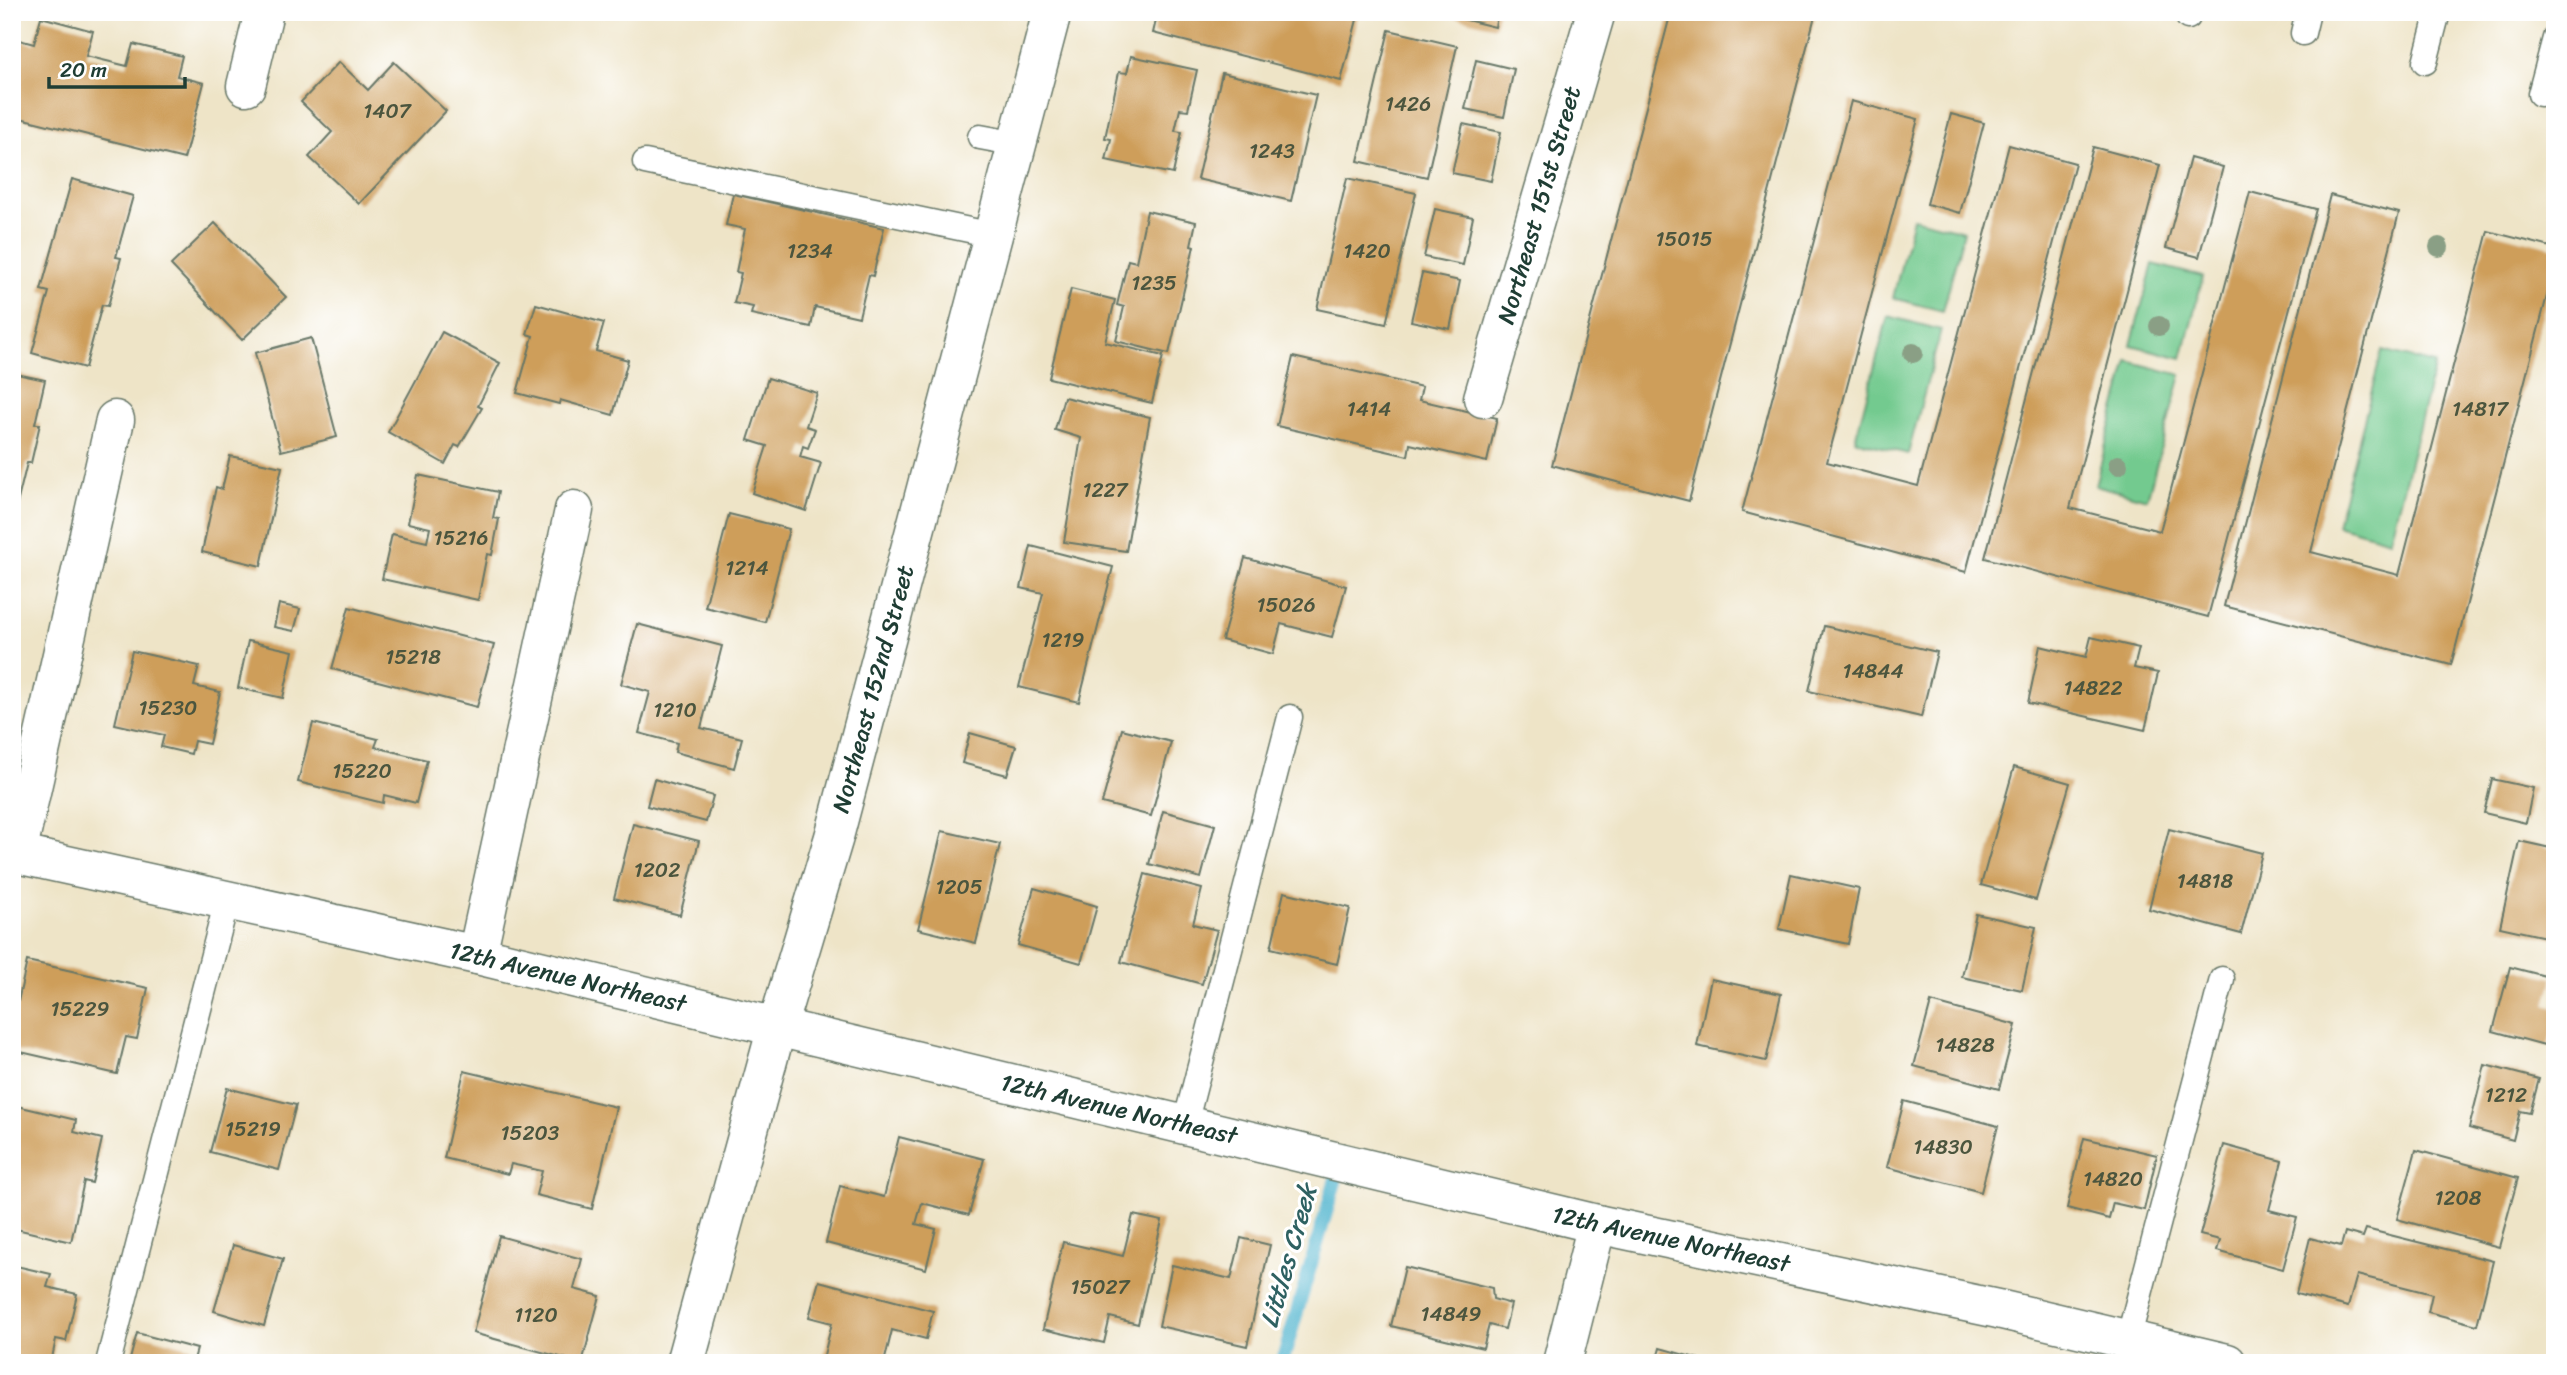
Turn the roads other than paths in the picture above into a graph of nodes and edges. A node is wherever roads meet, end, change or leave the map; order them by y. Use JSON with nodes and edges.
{"nodes":[{"id":1,"x":264,"y":12,"type":"edge"},
{"id":2,"x":1052,"y":12,"type":"edge"},
{"id":3,"x":1596,"y":12,"type":"edge"},
{"id":4,"x":2438,"y":12,"type":"edge"},
{"id":5,"x":2555,"y":38,"type":"edge"},
{"id":6,"x":2426,"y":62,"type":"dead end"},
{"id":7,"x":246,"y":86,"type":"dead end"},
{"id":8,"x":2540,"y":94,"type":"dead end"},
{"id":9,"x":981,"y":137,"type":"dead end"},
{"id":10,"x":1018,"y":144,"type":"junction"},
{"id":11,"x":645,"y":162,"type":"dead end"},
{"id":12,"x":993,"y":235,"type":"junction"},
{"id":13,"x":1483,"y":398,"type":"dead end"},
{"id":14,"x":115,"y":420,"type":"dead end"},
{"id":15,"x":574,"y":510,"type":"dead end"},
{"id":16,"x":1290,"y":717,"type":"dead end"},
{"id":17,"x":14,"y":854,"type":"edge"},
{"id":18,"x":227,"y":901,"type":"junction"},
{"id":19,"x":477,"y":955,"type":"junction"},
{"id":20,"x":2222,"y":979,"type":"dead end"},
{"id":21,"x":777,"y":1027,"type":"junction"},
{"id":22,"x":1185,"y":1124,"type":"junction"},
{"id":23,"x":1597,"y":1224,"type":"junction"},
{"id":24,"x":2128,"y":1340,"type":"junction"},
{"id":25,"x":108,"y":1363,"type":"edge"},
{"id":26,"x":684,"y":1363,"type":"edge"},
{"id":27,"x":1562,"y":1363,"type":"edge"},
{"id":28,"x":2227,"y":1363,"type":"edge"}],
"edges":[{"from":1,"to":7,"type":"street"},
{"from":2,"to":10,"type":"street","name":"Northeast 152nd Street"},
{"from":3,"to":13,"type":"street","name":"Northeast 151st Street"},
{"from":4,"to":6,"type":"lane"},
{"from":5,"to":8,"type":"lane"},
{"from":9,"to":10,"type":"lane"},
{"from":10,"to":12,"type":"street","name":"Northeast 152nd Street"},
{"from":11,"to":12,"type":"lane"},
{"from":12,"to":21,"type":"street","name":"Northeast 152nd Street"},
{"from":14,"to":17,"type":"street"},
{"from":15,"to":19,"type":"street"},
{"from":16,"to":22,"type":"lane"},
{"from":17,"to":18,"type":"street","name":"12th Avenue Northeast"},
{"from":18,"to":19,"type":"street","name":"12th Avenue Northeast"},
{"from":18,"to":25,"type":"lane"},
{"from":19,"to":21,"type":"street","name":"12th Avenue Northeast"},
{"from":20,"to":24,"type":"lane"},
{"from":21,"to":22,"type":"street","name":"12th Avenue Northeast"},
{"from":21,"to":26,"type":"street","name":"Northeast 152nd Street"},
{"from":22,"to":23,"type":"street","name":"12th Avenue Northeast"},
{"from":23,"to":24,"type":"street","name":"12th Avenue Northeast"},
{"from":23,"to":27,"type":"street"},
{"from":24,"to":28,"type":"street","name":"12th Avenue Northeast"}]}
